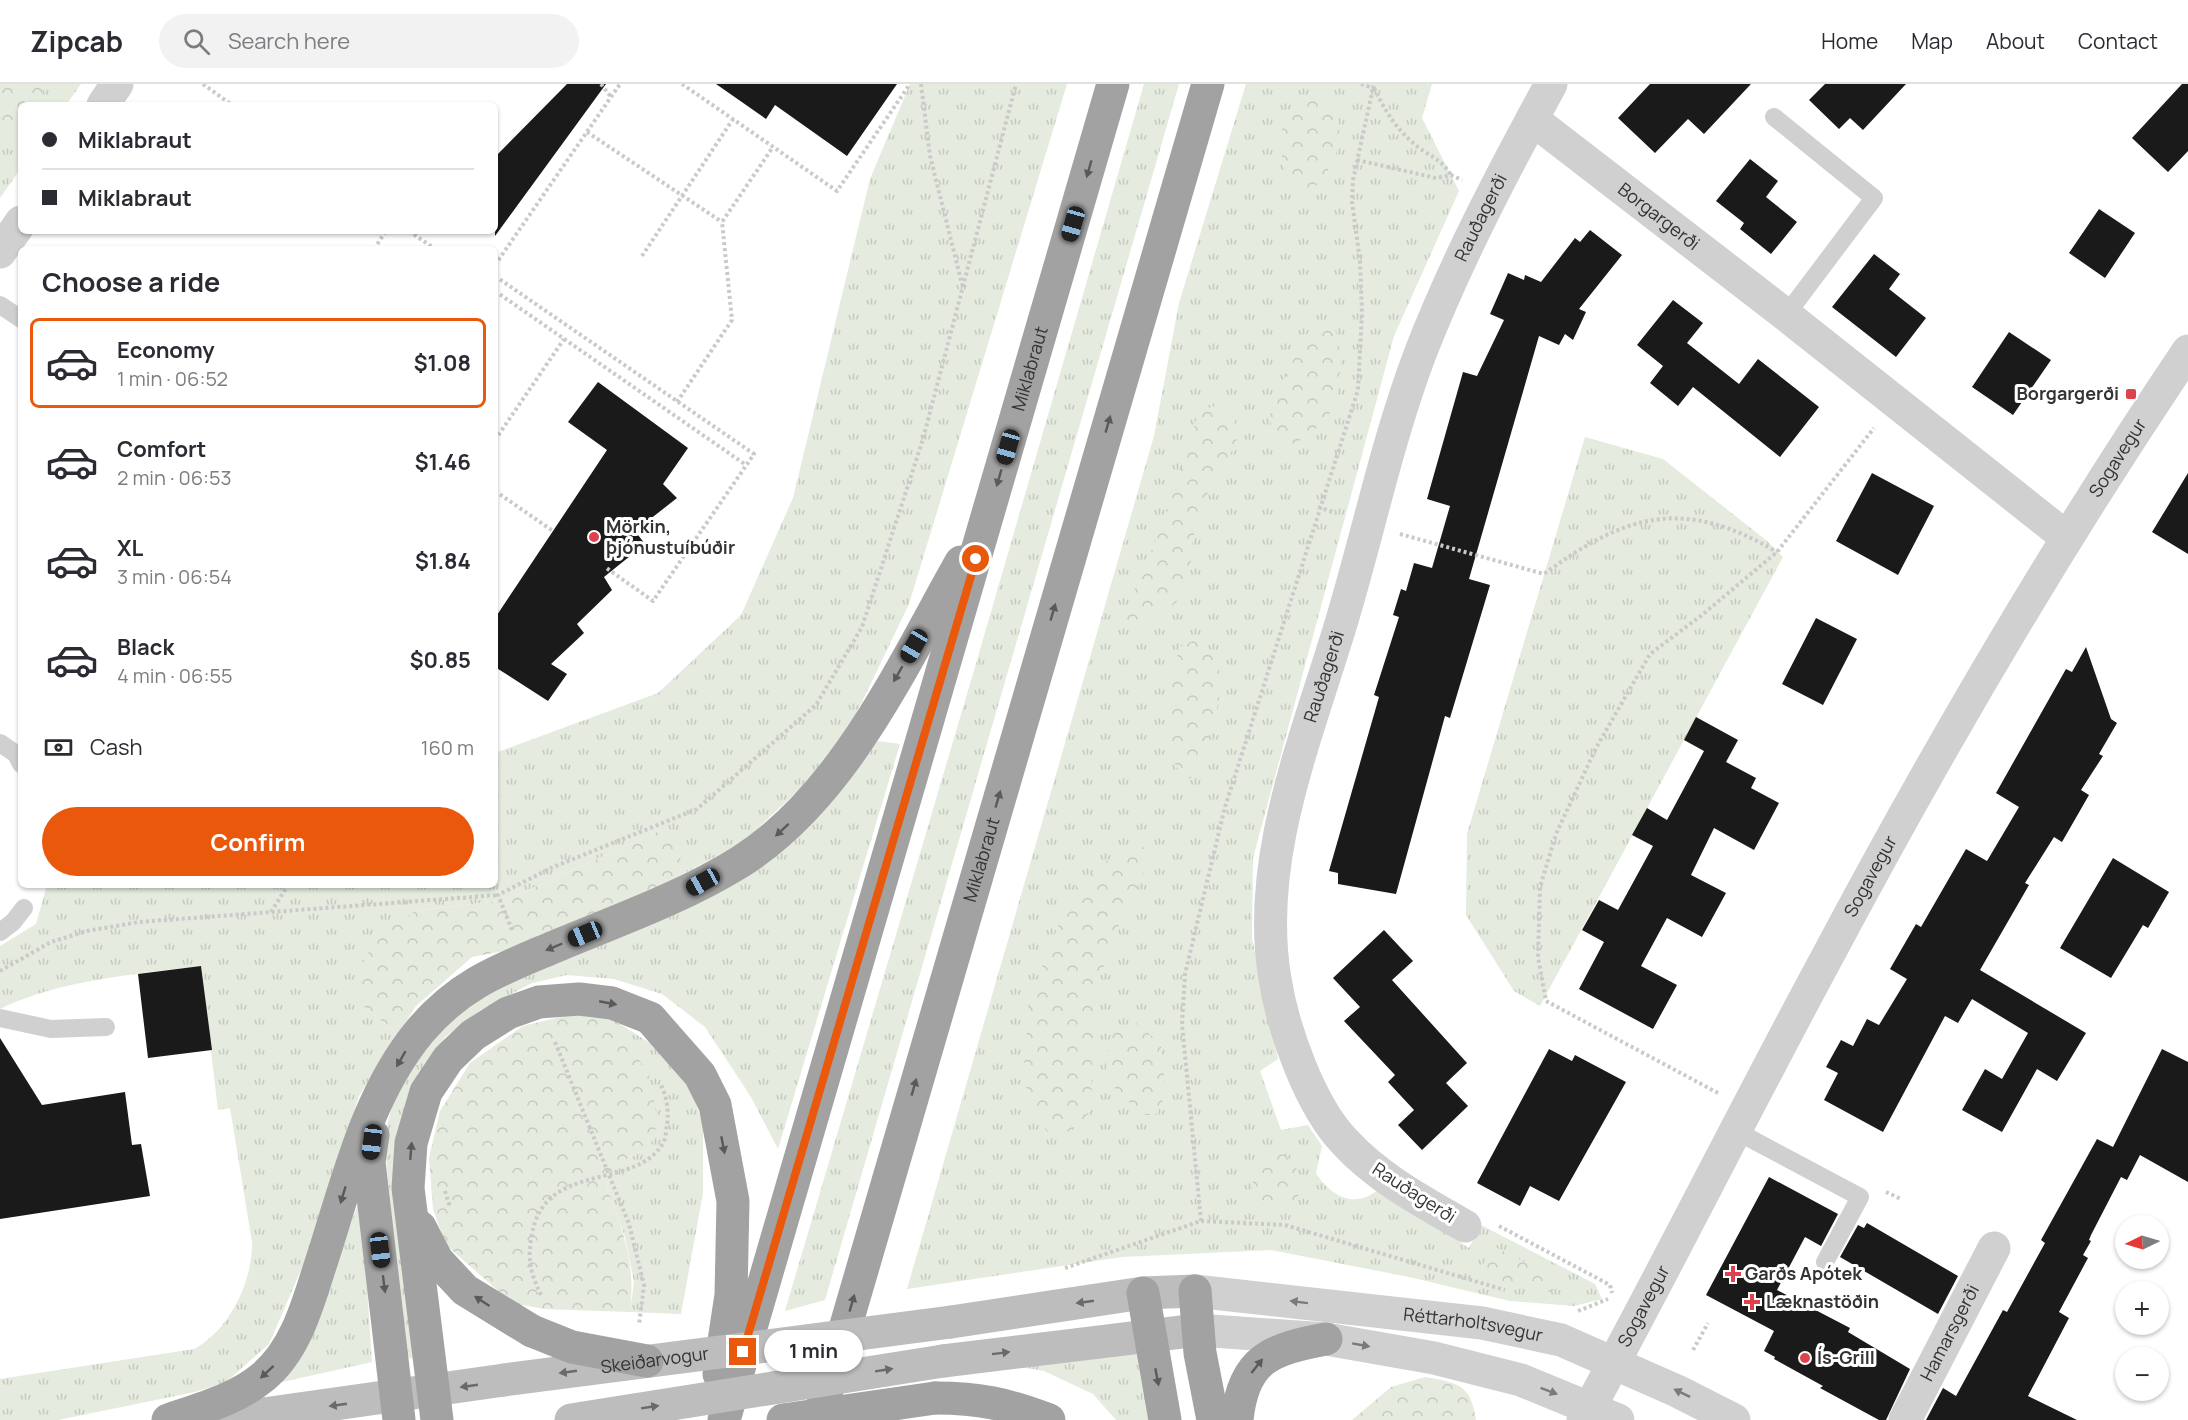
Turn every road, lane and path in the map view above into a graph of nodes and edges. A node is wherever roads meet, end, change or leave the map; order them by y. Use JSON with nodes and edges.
{"nodes":[{"id":1,"x":117,"y":84,"type":"edge"},
{"id":2,"x":203,"y":84,"type":"edge"},
{"id":3,"x":601,"y":84,"type":"edge"},
{"id":4,"x":620,"y":84,"type":"edge"},
{"id":5,"x":682,"y":84,"type":"edge"},
{"id":6,"x":910,"y":84,"type":"edge"},
{"id":7,"x":921,"y":84,"type":"edge"},
{"id":8,"x":1016,"y":84,"type":"edge"},
{"id":9,"x":1208,"y":84,"type":"edge"},
{"id":10,"x":1226,"y":84,"type":"edge"},
{"id":11,"x":1361,"y":84,"type":"edge"},
{"id":12,"x":1551,"y":84,"type":"edge"},
{"id":13,"x":1374,"y":86,"type":"edge"},
{"id":14,"x":1106,"y":94,"type":"edge"},
{"id":15,"x":611,"y":97,"type":"junction"},
{"id":16,"x":105,"y":102,"type":"edge"},
{"id":17,"x":228,"y":102,"type":"edge"},
{"id":18,"x":1774,"y":117,"type":"dead end"},
{"id":19,"x":733,"y":119,"type":"junction"},
{"id":20,"x":1532,"y":119,"type":"junction"},
{"id":21,"x":1195,"y":127,"type":"junction"},
{"id":22,"x":587,"y":132,"type":"junction"},
{"id":23,"x":773,"y":147,"type":"junction"},
{"id":24,"x":1356,"y":159,"type":"junction"},
{"id":25,"x":1451,"y":175,"type":"junction"},
{"id":26,"x":1493,"y":193,"type":"junction"},
{"id":27,"x":682,"y":196,"type":"junction"},
{"id":28,"x":722,"y":222,"type":"junction"},
{"id":29,"x":18,"y":226,"type":"edge"},
{"id":30,"x":413,"y":234,"type":"edge"},
{"id":31,"x":431,"y":246,"type":"edge"},
{"id":32,"x":0,"y":252,"type":"edge"},
{"id":33,"x":642,"y":256,"type":"dead end"},
{"id":34,"x":498,"y":261,"type":"edge"},
{"id":35,"x":498,"y":278,"type":"edge"},
{"id":36,"x":962,"y":285,"type":"junction"},
{"id":37,"x":498,"y":293,"type":"edge"},
{"id":38,"x":0,"y":304,"type":"edge"},
{"id":39,"x":1786,"y":315,"type":"junction"},
{"id":40,"x":18,"y":317,"type":"edge"},
{"id":41,"x":564,"y":339,"type":"junction"},
{"id":42,"x":2188,"y":351,"type":"edge"},
{"id":43,"x":677,"y":402,"type":"junction"},
{"id":44,"x":1895,"y":402,"type":"junction"},
{"id":45,"x":498,"y":436,"type":"edge"},
{"id":46,"x":746,"y":465,"type":"junction"},
{"id":47,"x":498,"y":493,"type":"edge"},
{"id":48,"x":989,"y":513,"type":"junction"},
{"id":49,"x":553,"y":531,"type":"dead end"},
{"id":50,"x":1390,"y":531,"type":"dead end"},
{"id":51,"x":2066,"y":537,"type":"junction"},
{"id":52,"x":1777,"y":552,"type":"junction"},
{"id":53,"x":605,"y":567,"type":"dead end"},
{"id":54,"x":0,"y":743,"type":"edge"},
{"id":55,"x":18,"y":758,"type":"edge"},
{"id":56,"x":286,"y":888,"type":"edge"},
{"id":57,"x":498,"y":895,"type":"junction"},
{"id":58,"x":24,"y":908,"type":"dead end"},
{"id":59,"x":270,"y":913,"type":"junction"},
{"id":60,"x":0,"y":932,"type":"edge"},
{"id":61,"x":513,"y":933,"type":"dead end"},
{"id":62,"x":0,"y":971,"type":"edge"},
{"id":63,"x":0,"y":1018,"type":"edge"},
{"id":64,"x":106,"y":1027,"type":"dead end"},
{"id":65,"x":555,"y":1042,"type":"dead end"},
{"id":66,"x":658,"y":1077,"type":"dead end"},
{"id":67,"x":377,"y":1101,"type":"junction"},
{"id":68,"x":1742,"y":1120,"type":"junction"},
{"id":69,"x":609,"y":1174,"type":"junction"},
{"id":70,"x":444,"y":1185,"type":"dead end"},
{"id":71,"x":1889,"y":1193,"type":"dead end"},
{"id":72,"x":1901,"y":1199,"type":"dead end"},
{"id":73,"x":411,"y":1209,"type":"junction"},
{"id":74,"x":452,"y":1214,"type":"dead end"},
{"id":75,"x":1201,"y":1221,"type":"junction"},
{"id":76,"x":1481,"y":1225,"type":"joint"},
{"id":77,"x":1995,"y":1248,"type":"dead end"},
{"id":78,"x":1825,"y":1262,"type":"dead end"},
{"id":79,"x":1059,"y":1270,"type":"dead end"},
{"id":80,"x":1195,"y":1291,"type":"junction"},
{"id":81,"x":1508,"y":1291,"type":"dead end"},
{"id":82,"x":1143,"y":1293,"type":"junction"},
{"id":83,"x":542,"y":1297,"type":"dead end"},
{"id":84,"x":1575,"y":1312,"type":"dead end"},
{"id":85,"x":1708,"y":1323,"type":"dead end"},
{"id":86,"x":639,"y":1327,"type":"dead end"},
{"id":87,"x":1198,"y":1330,"type":"junction"},
{"id":88,"x":1149,"y":1335,"type":"junction"},
{"id":89,"x":1326,"y":1339,"type":"junction"},
{"id":90,"x":1693,"y":1350,"type":"dead end"},
{"id":91,"x":647,"y":1361,"type":"junction"},
{"id":92,"x":1615,"y":1363,"type":"junction"},
{"id":93,"x":435,"y":1406,"type":"edge"},
{"id":94,"x":398,"y":1408,"type":"edge"},
{"id":95,"x":1597,"y":1416,"type":"edge"},
{"id":96,"x":168,"y":1420,"type":"edge"},
{"id":97,"x":222,"y":1420,"type":"edge"},
{"id":98,"x":571,"y":1420,"type":"edge"},
{"id":99,"x":713,"y":1420,"type":"edge"},
{"id":100,"x":724,"y":1420,"type":"edge"},
{"id":101,"x":783,"y":1420,"type":"edge"},
{"id":102,"x":818,"y":1420,"type":"edge"},
{"id":103,"x":1049,"y":1420,"type":"edge"},
{"id":104,"x":1165,"y":1420,"type":"edge"},
{"id":105,"x":1213,"y":1420,"type":"edge"},
{"id":106,"x":1237,"y":1420,"type":"edge"},
{"id":107,"x":1734,"y":1420,"type":"edge"},
{"id":108,"x":1905,"y":1420,"type":"edge"}],
"edges":[{"from":1,"to":16,"type":"street"},
{"from":2,"to":17,"type":"path"},
{"from":3,"to":15,"type":"path"},
{"from":4,"to":15,"type":"path"},
{"from":5,"to":19,"type":"path"},
{"from":6,"to":23,"type":"path"},
{"from":7,"to":36,"type":"path"},
{"from":8,"to":36,"type":"path"},
{"from":9,"to":21,"type":"highway","name":"Miklabraut"},
{"from":10,"to":21,"type":"lane","name":"Miklabraut"},
{"from":11,"to":13,"type":"path"},
{"from":12,"to":20,"type":"street","name":"Rauðagerði"},
{"from":13,"to":24,"type":"path"},
{"from":13,"to":25,"type":"path"},
{"from":14,"to":48,"type":"highway","name":"Miklabraut","one_way":true},
{"from":15,"to":22,"type":"path"},
{"from":18,"to":39,"type":"lane"},
{"from":19,"to":23,"type":"path"},
{"from":19,"to":27,"type":"path"},
{"from":20,"to":26,"type":"street","name":"Rauðagerði"},
{"from":20,"to":39,"type":"street","name":"Borgargerði"},
{"from":102,"to":21,"type":"highway","name":"Miklabraut","one_way":true},
{"from":22,"to":27,"type":"path"},
{"from":22,"to":34,"type":"path"},
{"from":23,"to":28,"type":"path"},
{"from":24,"to":25,"type":"path"},
{"from":24,"to":75,"type":"path"},
{"from":25,"to":26,"type":"path"},
{"from":26,"to":76,"type":"street","name":"Rauðagerði"},
{"from":27,"to":28,"type":"path"},
{"from":27,"to":33,"type":"path"},
{"from":28,"to":43,"type":"path"},
{"from":29,"to":32,"type":"street"},
{"from":30,"to":31,"type":"path"},
{"from":35,"to":43,"type":"path"},
{"from":36,"to":57,"type":"path"},
{"from":37,"to":41,"type":"path"},
{"from":38,"to":40,"type":"lane"},
{"from":39,"to":44,"type":"street","name":"Borgargerði"},
{"from":41,"to":45,"type":"path"},
{"from":41,"to":46,"type":"path"},
{"from":42,"to":51,"type":"street","name":"Sogavegur"},
{"from":43,"to":46,"type":"path"},
{"from":44,"to":51,"type":"street","name":"Borgargerði"},
{"from":44,"to":52,"type":"path"},
{"from":46,"to":53,"type":"path"},
{"from":47,"to":49,"type":"path"},
{"from":48,"to":67,"type":"highway","one_way":true},
{"from":48,"to":100,"type":"highway","name":"Miklabraut"},
{"from":50,"to":52,"type":"path"},
{"from":51,"to":68,"type":"street","name":"Sogavegur"},
{"from":52,"to":68,"type":"path"},
{"from":54,"to":55,"type":"lane"},
{"from":56,"to":59,"type":"path"},
{"from":57,"to":59,"type":"path"},
{"from":57,"to":61,"type":"path"},
{"from":58,"to":60,"type":"lane"},
{"from":59,"to":62,"type":"path"},
{"from":63,"to":64,"type":"lane"},
{"from":65,"to":69,"type":"path"},
{"from":66,"to":69,"type":"path"},
{"from":67,"to":94,"type":"highway","one_way":true},
{"from":67,"to":96,"type":"highway","one_way":true},
{"from":68,"to":78,"type":"lane"},
{"from":68,"to":92,"type":"street","name":"Sogavegur"},
{"from":69,"to":83,"type":"path"},
{"from":69,"to":86,"type":"path"},
{"from":70,"to":74,"type":"path"},
{"from":71,"to":72,"type":"path"},
{"from":91,"to":73,"type":"highway","one_way":true,"bridge":true},
{"from":73,"to":93,"type":"highway"},
{"from":73,"to":99,"type":"highway","one_way":true},
{"from":75,"to":79,"type":"path"},
{"from":75,"to":81,"type":"path"},
{"from":76,"to":84,"type":"path"},
{"from":77,"to":108,"type":"street","name":"Hamarsgerði"},
{"from":80,"to":82,"type":"main road","name":"Skeiðarvogur"},
{"from":80,"to":87,"type":"highway"},
{"from":92,"to":80,"type":"street","name":"Réttarholtsvegur","one_way":true},
{"from":82,"to":88,"type":"highway"},
{"from":82,"to":91,"type":"main road","name":"Skeiðarvogur","one_way":true,"bridge":true},
{"from":85,"to":90,"type":"path"},
{"from":87,"to":88,"type":"main road"},
{"from":87,"to":89,"type":"street"},
{"from":87,"to":105,"type":"highway"},
{"from":98,"to":88,"type":"main road","one_way":true,"bridge":true},
{"from":88,"to":104,"type":"highway","one_way":true},
{"from":89,"to":95,"type":"street","one_way":true},
{"from":106,"to":89,"type":"highway","one_way":true},
{"from":91,"to":93,"type":"main road","name":"Skeiðarvogur","one_way":true,"bridge":true},
{"from":92,"to":95,"type":"street","name":"Sogavegur"},
{"from":107,"to":92,"type":"street","name":"Réttarholtsvegur","one_way":true},
{"from":93,"to":94,"type":"main road","name":"Skeiðarvogur"},
{"from":94,"to":97,"type":"main road","name":"Skeiðarvogur","one_way":true},
{"from":101,"to":103,"type":"highway","bridge":true}]}
